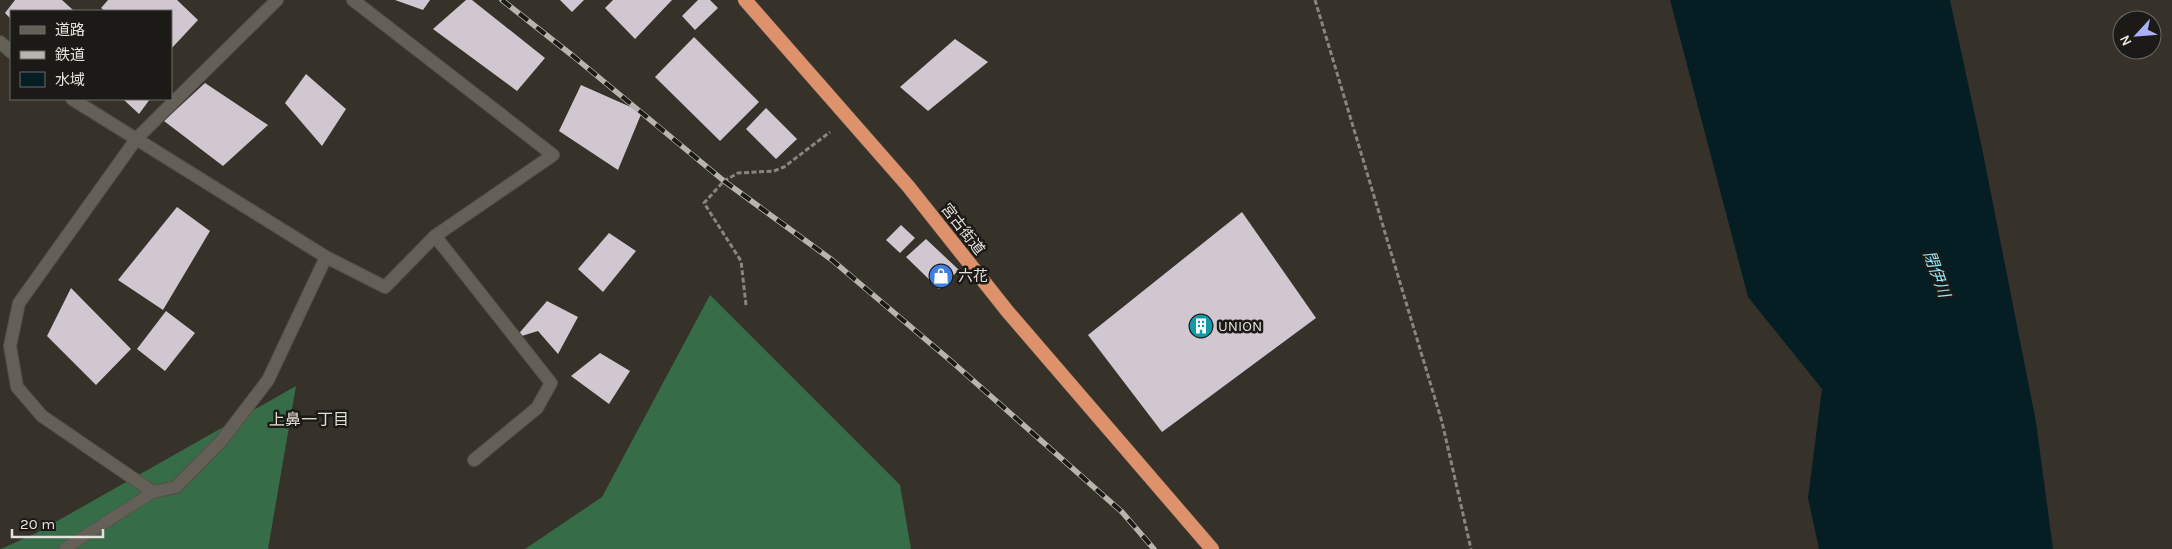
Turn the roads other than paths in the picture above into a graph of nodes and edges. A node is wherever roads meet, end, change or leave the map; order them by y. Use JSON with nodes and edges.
{"nodes":[{"id":1,"x":278,"y":0,"type":"edge"},
{"id":2,"x":353,"y":0,"type":"edge"},
{"id":3,"x":745,"y":0,"type":"edge"},
{"id":4,"x":0,"y":42,"type":"edge"},
{"id":5,"x":10,"y":51,"type":"edge"},
{"id":6,"x":74,"y":100,"type":"edge"},
{"id":7,"x":137,"y":138,"type":"junction"},
{"id":8,"x":435,"y":236,"type":"junction"},
{"id":9,"x":326,"y":257,"type":"junction"},
{"id":10,"x":474,"y":460,"type":"dead end"},
{"id":11,"x":153,"y":492,"type":"junction"},
{"id":12,"x":64,"y":549,"type":"edge"},
{"id":13,"x":1212,"y":549,"type":"edge"}],
"edges":[{"from":1,"to":7,"type":"street"},
{"from":2,"to":8,"type":"street"},
{"from":3,"to":13,"type":"highway","name":"宮古街道"},
{"from":4,"to":5,"type":"street"},
{"from":6,"to":7,"type":"street"},
{"from":7,"to":9,"type":"street"},
{"from":7,"to":11,"type":"street"},
{"from":8,"to":9,"type":"street"},
{"from":8,"to":10,"type":"street"},
{"from":9,"to":11,"type":"street"},
{"from":11,"to":12,"type":"lane"}]}
